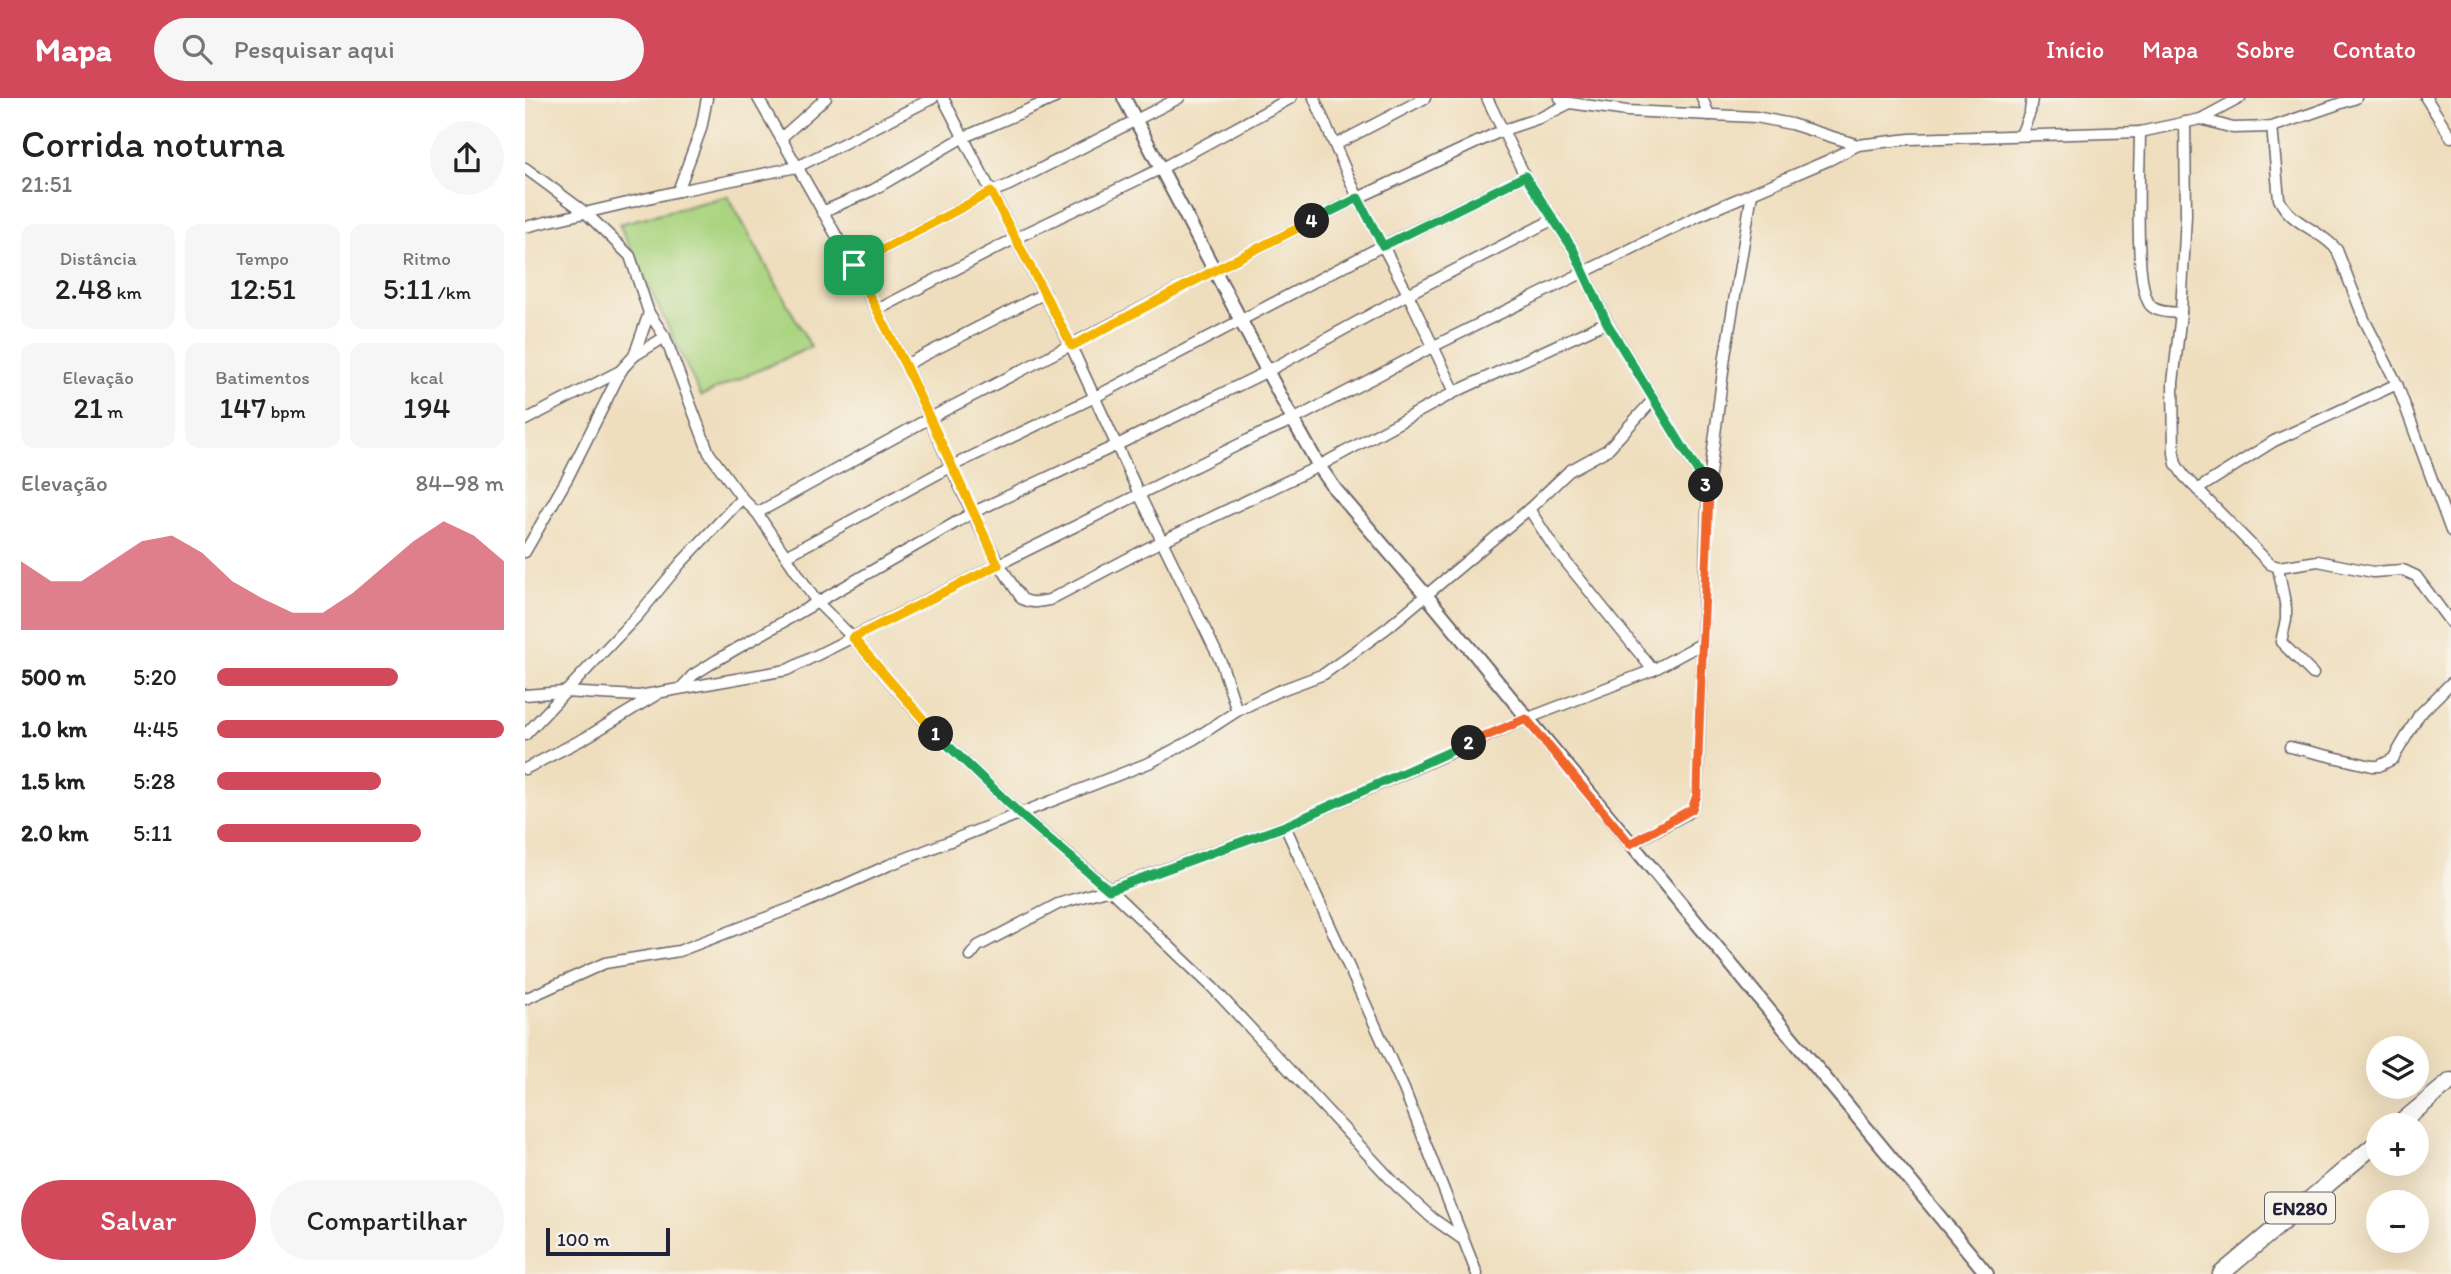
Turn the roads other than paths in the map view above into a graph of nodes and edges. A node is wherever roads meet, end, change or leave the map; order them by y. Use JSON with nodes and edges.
{"nodes":[{"id":1,"x":707,"y":98,"type":"edge"},
{"id":2,"x":758,"y":98,"type":"edge"},
{"id":3,"x":826,"y":98,"type":"edge"},
{"id":4,"x":933,"y":98,"type":"edge"},
{"id":5,"x":943,"y":98,"type":"edge"},
{"id":6,"x":1055,"y":98,"type":"edge"},
{"id":7,"x":1124,"y":98,"type":"edge"},
{"id":8,"x":1179,"y":98,"type":"edge"},
{"id":9,"x":1291,"y":98,"type":"edge"},
{"id":10,"x":1314,"y":98,"type":"edge"},
{"id":11,"x":1425,"y":98,"type":"edge"},
{"id":12,"x":1487,"y":98,"type":"edge"},
{"id":13,"x":1560,"y":98,"type":"edge"},
{"id":14,"x":1702,"y":98,"type":"edge"},
{"id":15,"x":2032,"y":98,"type":"edge"},
{"id":16,"x":2240,"y":98,"type":"edge"},
{"id":17,"x":2356,"y":98,"type":"edge"},
{"id":18,"x":2426,"y":98,"type":"edge"},
{"id":19,"x":1570,"y":103,"type":"junction"},
{"id":20,"x":1709,"y":115,"type":"junction"},
{"id":21,"x":1136,"y":120,"type":"junction"},
{"id":22,"x":2201,"y":120,"type":"junction"},
{"id":23,"x":2185,"y":122,"type":"junction"},
{"id":24,"x":2272,"y":127,"type":"junction"},
{"id":25,"x":1501,"y":131,"type":"junction"},
{"id":26,"x":2140,"y":132,"type":"junction"},
{"id":27,"x":2021,"y":135,"type":"junction"},
{"id":28,"x":2451,"y":137,"type":"edge"},
{"id":29,"x":781,"y":138,"type":"junction"},
{"id":30,"x":963,"y":138,"type":"junction"},
{"id":31,"x":1335,"y":145,"type":"junction"},
{"id":32,"x":1858,"y":145,"type":"junction"},
{"id":33,"x":797,"y":167,"type":"junction"},
{"id":34,"x":525,"y":168,"type":"edge"},
{"id":35,"x":1162,"y":168,"type":"junction"},
{"id":36,"x":1525,"y":176,"type":"junction"},
{"id":37,"x":678,"y":191,"type":"junction"},
{"id":38,"x":991,"y":192,"type":"junction"},
{"id":39,"x":1752,"y":193,"type":"junction"},
{"id":40,"x":1358,"y":198,"type":"junction"},
{"id":41,"x":822,"y":212,"type":"junction"},
{"id":42,"x":586,"y":213,"type":"junction"},
{"id":43,"x":1554,"y":219,"type":"junction"},
{"id":44,"x":525,"y":227,"type":"edge"},
{"id":45,"x":1016,"y":238,"type":"junction"},
{"id":46,"x":1383,"y":246,"type":"junction"},
{"id":47,"x":854,"y":265,"type":"junction"},
{"id":48,"x":1215,"y":270,"type":"junction"},
{"id":49,"x":1585,"y":273,"type":"junction"},
{"id":50,"x":1045,"y":293,"type":"junction"},
{"id":51,"x":1408,"y":294,"type":"junction"},
{"id":52,"x":877,"y":310,"type":"junction"},
{"id":53,"x":649,"y":313,"type":"junction"},
{"id":54,"x":2181,"y":313,"type":"junction"},
{"id":55,"x":1241,"y":321,"type":"junction"},
{"id":56,"x":1607,"y":323,"type":"junction"},
{"id":57,"x":665,"y":337,"type":"junction"},
{"id":58,"x":1072,"y":346,"type":"junction"},
{"id":59,"x":1434,"y":346,"type":"junction"},
{"id":60,"x":634,"y":356,"type":"junction"},
{"id":61,"x":905,"y":365,"type":"junction"},
{"id":62,"x":622,"y":369,"type":"junction"},
{"id":63,"x":1268,"y":371,"type":"junction"},
{"id":64,"x":2397,"y":384,"type":"junction"},
{"id":65,"x":1455,"y":392,"type":"junction"},
{"id":66,"x":1095,"y":397,"type":"junction"},
{"id":67,"x":1654,"y":399,"type":"junction"},
{"id":68,"x":930,"y":418,"type":"junction"},
{"id":69,"x":525,"y":420,"type":"edge"},
{"id":70,"x":1293,"y":420,"type":"junction"},
{"id":71,"x":1117,"y":445,"type":"junction"},
{"id":72,"x":952,"y":466,"type":"junction"},
{"id":73,"x":1319,"y":466,"type":"junction"},
{"id":74,"x":1709,"y":489,"type":"junction"},
{"id":75,"x":2198,"y":489,"type":"junction"},
{"id":76,"x":1139,"y":494,"type":"junction"},
{"id":77,"x":742,"y":498,"type":"junction"},
{"id":78,"x":1529,"y":509,"type":"junction"},
{"id":79,"x":974,"y":512,"type":"junction"},
{"id":80,"x":757,"y":513,"type":"junction"},
{"id":81,"x":2451,"y":531,"type":"edge"},
{"id":82,"x":1162,"y":542,"type":"junction"},
{"id":83,"x":525,"y":552,"type":"edge"},
{"id":84,"x":786,"y":556,"type":"junction"},
{"id":85,"x":998,"y":565,"type":"junction"},
{"id":86,"x":2278,"y":567,"type":"junction"},
{"id":87,"x":1425,"y":594,"type":"junction"},
{"id":88,"x":816,"y":601,"type":"junction"},
{"id":89,"x":2451,"y":621,"type":"edge"},
{"id":90,"x":853,"y":638,"type":"junction"},
{"id":91,"x":1701,"y":644,"type":"junction"},
{"id":92,"x":1653,"y":670,"type":"junction"},
{"id":93,"x":2313,"y":674,"type":"dead end"},
{"id":94,"x":2451,"y":683,"type":"edge"},
{"id":95,"x":682,"y":687,"type":"junction"},
{"id":96,"x":563,"y":692,"type":"junction"},
{"id":97,"x":659,"y":693,"type":"junction"},
{"id":98,"x":525,"y":695,"type":"edge"},
{"id":99,"x":1237,"y":711,"type":"junction"},
{"id":100,"x":1526,"y":719,"type":"junction"},
{"id":101,"x":525,"y":735,"type":"edge"},
{"id":102,"x":2290,"y":747,"type":"dead end"},
{"id":103,"x":525,"y":769,"type":"edge"},
{"id":104,"x":1020,"y":814,"type":"junction"},
{"id":105,"x":1285,"y":826,"type":"junction"},
{"id":106,"x":1630,"y":844,"type":"junction"},
{"id":107,"x":1109,"y":890,"type":"junction"},
{"id":108,"x":970,"y":956,"type":"dead end"},
{"id":109,"x":525,"y":999,"type":"edge"},
{"id":110,"x":2451,"y":1081,"type":"edge"},
{"id":111,"x":2412,"y":1113,"type":"edge"},
{"id":112,"x":2366,"y":1152,"type":"edge"},
{"id":113,"x":1462,"y":1239,"type":"junction"},
{"id":114,"x":1477,"y":1274,"type":"edge"},
{"id":115,"x":1987,"y":1274,"type":"edge"},
{"id":116,"x":2221,"y":1274,"type":"edge"}],
"edges":[{"from":1,"to":37,"type":"street"},
{"from":2,"to":29,"type":"street"},
{"from":3,"to":29,"type":"street"},
{"from":4,"to":33,"type":"street"},
{"from":5,"to":30,"type":"street"},
{"from":6,"to":30,"type":"street"},
{"from":7,"to":21,"type":"street"},
{"from":8,"to":21,"type":"street"},
{"from":9,"to":35,"type":"street"},
{"from":10,"to":31,"type":"street"},
{"from":11,"to":31,"type":"street"},
{"from":12,"to":25,"type":"street"},
{"from":13,"to":19,"type":"street"},
{"from":14,"to":20,"type":"street"},
{"from":15,"to":27,"type":"street"},
{"from":16,"to":22,"type":"street"},
{"from":17,"to":24,"type":"street"},
{"from":18,"to":28,"type":"street"},
{"from":19,"to":20,"type":"street"},
{"from":19,"to":25,"type":"street"},
{"from":20,"to":32,"type":"street"},
{"from":21,"to":35,"type":"street"},
{"from":21,"to":38,"type":"street"},
{"from":22,"to":23,"type":"street"},
{"from":22,"to":24,"type":"street"},
{"from":23,"to":26,"type":"street"},
{"from":23,"to":54,"type":"street"},
{"from":24,"to":64,"type":"street"},
{"from":25,"to":36,"type":"street"},
{"from":25,"to":40,"type":"street"},
{"from":26,"to":27,"type":"street"},
{"from":26,"to":54,"type":"street"},
{"from":27,"to":32,"type":"street"},
{"from":29,"to":33,"type":"street"},
{"from":30,"to":38,"type":"street"},
{"from":30,"to":41,"type":"street"},
{"from":31,"to":40,"type":"street"},
{"from":32,"to":39,"type":"street"},
{"from":33,"to":37,"type":"street"},
{"from":33,"to":41,"type":"street"},
{"from":34,"to":42,"type":"street"},
{"from":35,"to":45,"type":"street"},
{"from":35,"to":48,"type":"street"},
{"from":36,"to":43,"type":"street"},
{"from":36,"to":46,"type":"street"},
{"from":37,"to":42,"type":"street"},
{"from":38,"to":45,"type":"street"},
{"from":38,"to":47,"type":"street"},
{"from":39,"to":49,"type":"street"},
{"from":39,"to":74,"type":"street"},
{"from":40,"to":46,"type":"street"},
{"from":40,"to":48,"type":"street"},
{"from":41,"to":47,"type":"street"},
{"from":42,"to":44,"type":"street"},
{"from":42,"to":53,"type":"street"},
{"from":43,"to":49,"type":"street"},
{"from":43,"to":51,"type":"street"},
{"from":45,"to":50,"type":"street"},
{"from":45,"to":52,"type":"street"},
{"from":46,"to":51,"type":"street"},
{"from":46,"to":55,"type":"street"},
{"from":47,"to":52,"type":"street"},
{"from":48,"to":55,"type":"street"},
{"from":48,"to":58,"type":"street"},
{"from":49,"to":56,"type":"street"},
{"from":49,"to":59,"type":"street"},
{"from":50,"to":58,"type":"street"},
{"from":50,"to":61,"type":"street"},
{"from":51,"to":59,"type":"street"},
{"from":51,"to":63,"type":"street"},
{"from":52,"to":61,"type":"street"},
{"from":53,"to":57,"type":"street"},
{"from":53,"to":60,"type":"street"},
{"from":54,"to":75,"type":"street"},
{"from":55,"to":63,"type":"street"},
{"from":55,"to":66,"type":"street"},
{"from":56,"to":65,"type":"street"},
{"from":56,"to":67,"type":"street"},
{"from":57,"to":60,"type":"street"},
{"from":57,"to":77,"type":"street"},
{"from":58,"to":66,"type":"street"},
{"from":58,"to":68,"type":"street"},
{"from":59,"to":65,"type":"street"},
{"from":59,"to":70,"type":"street"},
{"from":60,"to":62,"type":"street"},
{"from":61,"to":68,"type":"street"},
{"from":62,"to":69,"type":"street"},
{"from":62,"to":83,"type":"street"},
{"from":63,"to":70,"type":"street"},
{"from":63,"to":71,"type":"street"},
{"from":64,"to":75,"type":"street"},
{"from":64,"to":81,"type":"street"},
{"from":65,"to":73,"type":"street"},
{"from":66,"to":71,"type":"street"},
{"from":66,"to":72,"type":"street"},
{"from":67,"to":74,"type":"street"},
{"from":67,"to":78,"type":"street"},
{"from":68,"to":72,"type":"street"},
{"from":68,"to":80,"type":"street"},
{"from":70,"to":73,"type":"street"},
{"from":70,"to":76,"type":"street"},
{"from":71,"to":76,"type":"street"},
{"from":71,"to":79,"type":"street"},
{"from":72,"to":79,"type":"street"},
{"from":72,"to":84,"type":"street"},
{"from":73,"to":82,"type":"street"},
{"from":73,"to":87,"type":"street"},
{"from":74,"to":91,"type":"street"},
{"from":75,"to":86,"type":"street"},
{"from":76,"to":82,"type":"street"},
{"from":76,"to":85,"type":"street"},
{"from":77,"to":80,"type":"street"},
{"from":77,"to":96,"type":"street"},
{"from":78,"to":87,"type":"street"},
{"from":78,"to":92,"type":"street"},
{"from":79,"to":85,"type":"street"},
{"from":79,"to":88,"type":"street"},
{"from":80,"to":84,"type":"street"},
{"from":82,"to":85,"type":"street"},
{"from":82,"to":99,"type":"street"},
{"from":84,"to":88,"type":"street"},
{"from":85,"to":90,"type":"street"},
{"from":86,"to":89,"type":"street"},
{"from":86,"to":93,"type":"street"},
{"from":87,"to":99,"type":"street"},
{"from":87,"to":100,"type":"street"},
{"from":88,"to":90,"type":"street"},
{"from":88,"to":95,"type":"street"},
{"from":90,"to":95,"type":"street"},
{"from":90,"to":104,"type":"street"},
{"from":91,"to":92,"type":"street"},
{"from":91,"to":106,"type":"street"},
{"from":92,"to":100,"type":"street"},
{"from":94,"to":102,"type":"street"},
{"from":95,"to":97,"type":"street"},
{"from":96,"to":97,"type":"street"},
{"from":96,"to":98,"type":"street"},
{"from":96,"to":101,"type":"street"},
{"from":97,"to":103,"type":"street"},
{"from":99,"to":104,"type":"street"},
{"from":100,"to":105,"type":"street"},
{"from":100,"to":106,"type":"street"},
{"from":104,"to":107,"type":"street"},
{"from":104,"to":109,"type":"street"},
{"from":105,"to":107,"type":"street"},
{"from":105,"to":113,"type":"street"},
{"from":106,"to":115,"type":"street"},
{"from":107,"to":108,"type":"street"},
{"from":107,"to":113,"type":"street"},
{"from":110,"to":111,"type":"main road"},
{"from":112,"to":116,"type":"main road","number":"EN280"},
{"from":113,"to":114,"type":"street"}]}
